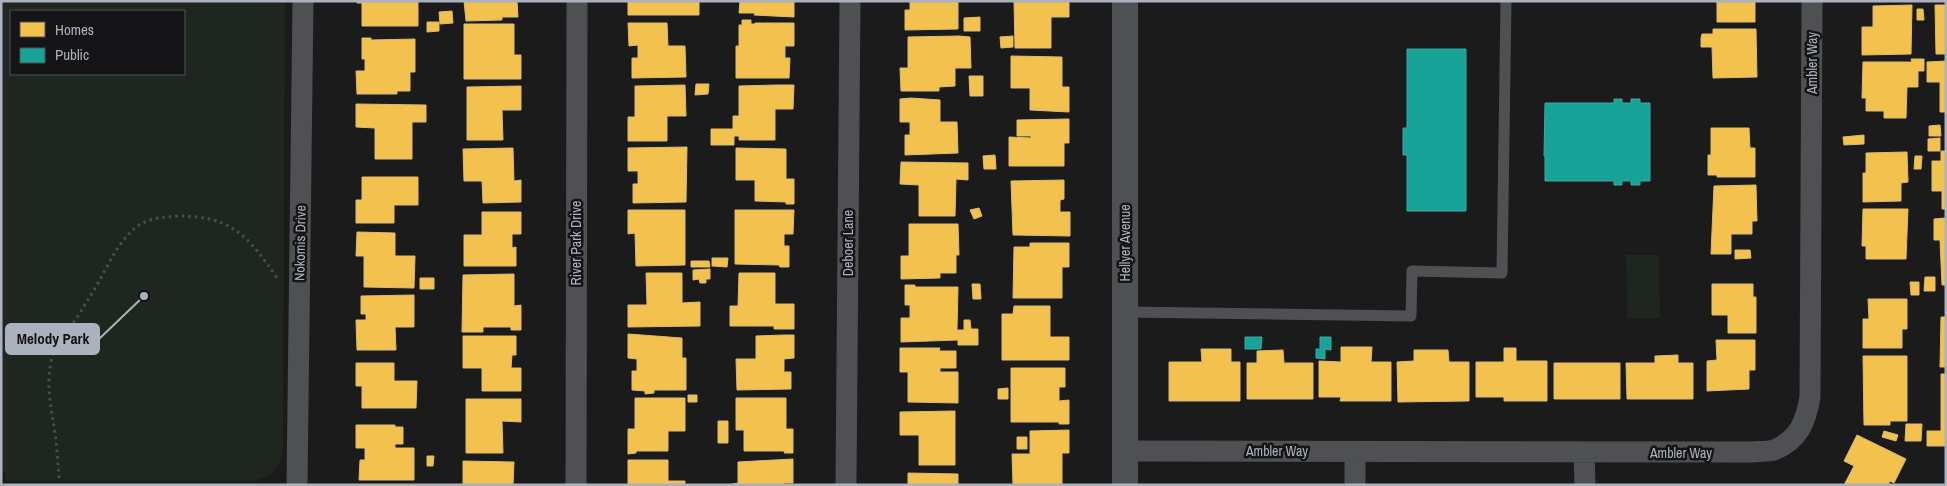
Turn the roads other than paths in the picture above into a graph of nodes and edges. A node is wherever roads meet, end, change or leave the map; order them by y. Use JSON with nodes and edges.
{"nodes":[{"id":1,"x":303,"y":1,"type":"edge"},
{"id":2,"x":577,"y":1,"type":"edge"},
{"id":3,"x":850,"y":1,"type":"edge"},
{"id":4,"x":1125,"y":1,"type":"edge"},
{"id":5,"x":1506,"y":1,"type":"edge"},
{"id":6,"x":1812,"y":1,"type":"edge"},
{"id":7,"x":1124,"y":312,"type":"junction"},
{"id":8,"x":1125,"y":452,"type":"junction"},
{"id":9,"x":1355,"y":452,"type":"junction"},
{"id":10,"x":1584,"y":453,"type":"junction"},
{"id":11,"x":297,"y":485,"type":"edge"},
{"id":12,"x":576,"y":485,"type":"edge"},
{"id":13,"x":846,"y":485,"type":"edge"},
{"id":14,"x":1125,"y":485,"type":"edge"},
{"id":15,"x":1355,"y":485,"type":"edge"},
{"id":16,"x":1585,"y":485,"type":"edge"}],
"edges":[{"from":1,"to":11,"type":"street","name":"Nokomis Drive"},
{"from":2,"to":12,"type":"street","name":"River Park Drive"},
{"from":3,"to":13,"type":"street","name":"Deboer Lane"},
{"from":4,"to":7,"type":"street","name":"Hellyer Avenue"},
{"from":5,"to":7,"type":"lane"},
{"from":6,"to":10,"type":"street","name":"Ambler Way"},
{"from":7,"to":8,"type":"street","name":"Hellyer Avenue"},
{"from":8,"to":9,"type":"street","name":"Ambler Way"},
{"from":8,"to":14,"type":"street","name":"Hellyer Avenue"},
{"from":9,"to":10,"type":"street","name":"Ambler Way"},
{"from":9,"to":15,"type":"street"},
{"from":10,"to":16,"type":"street"}]}
